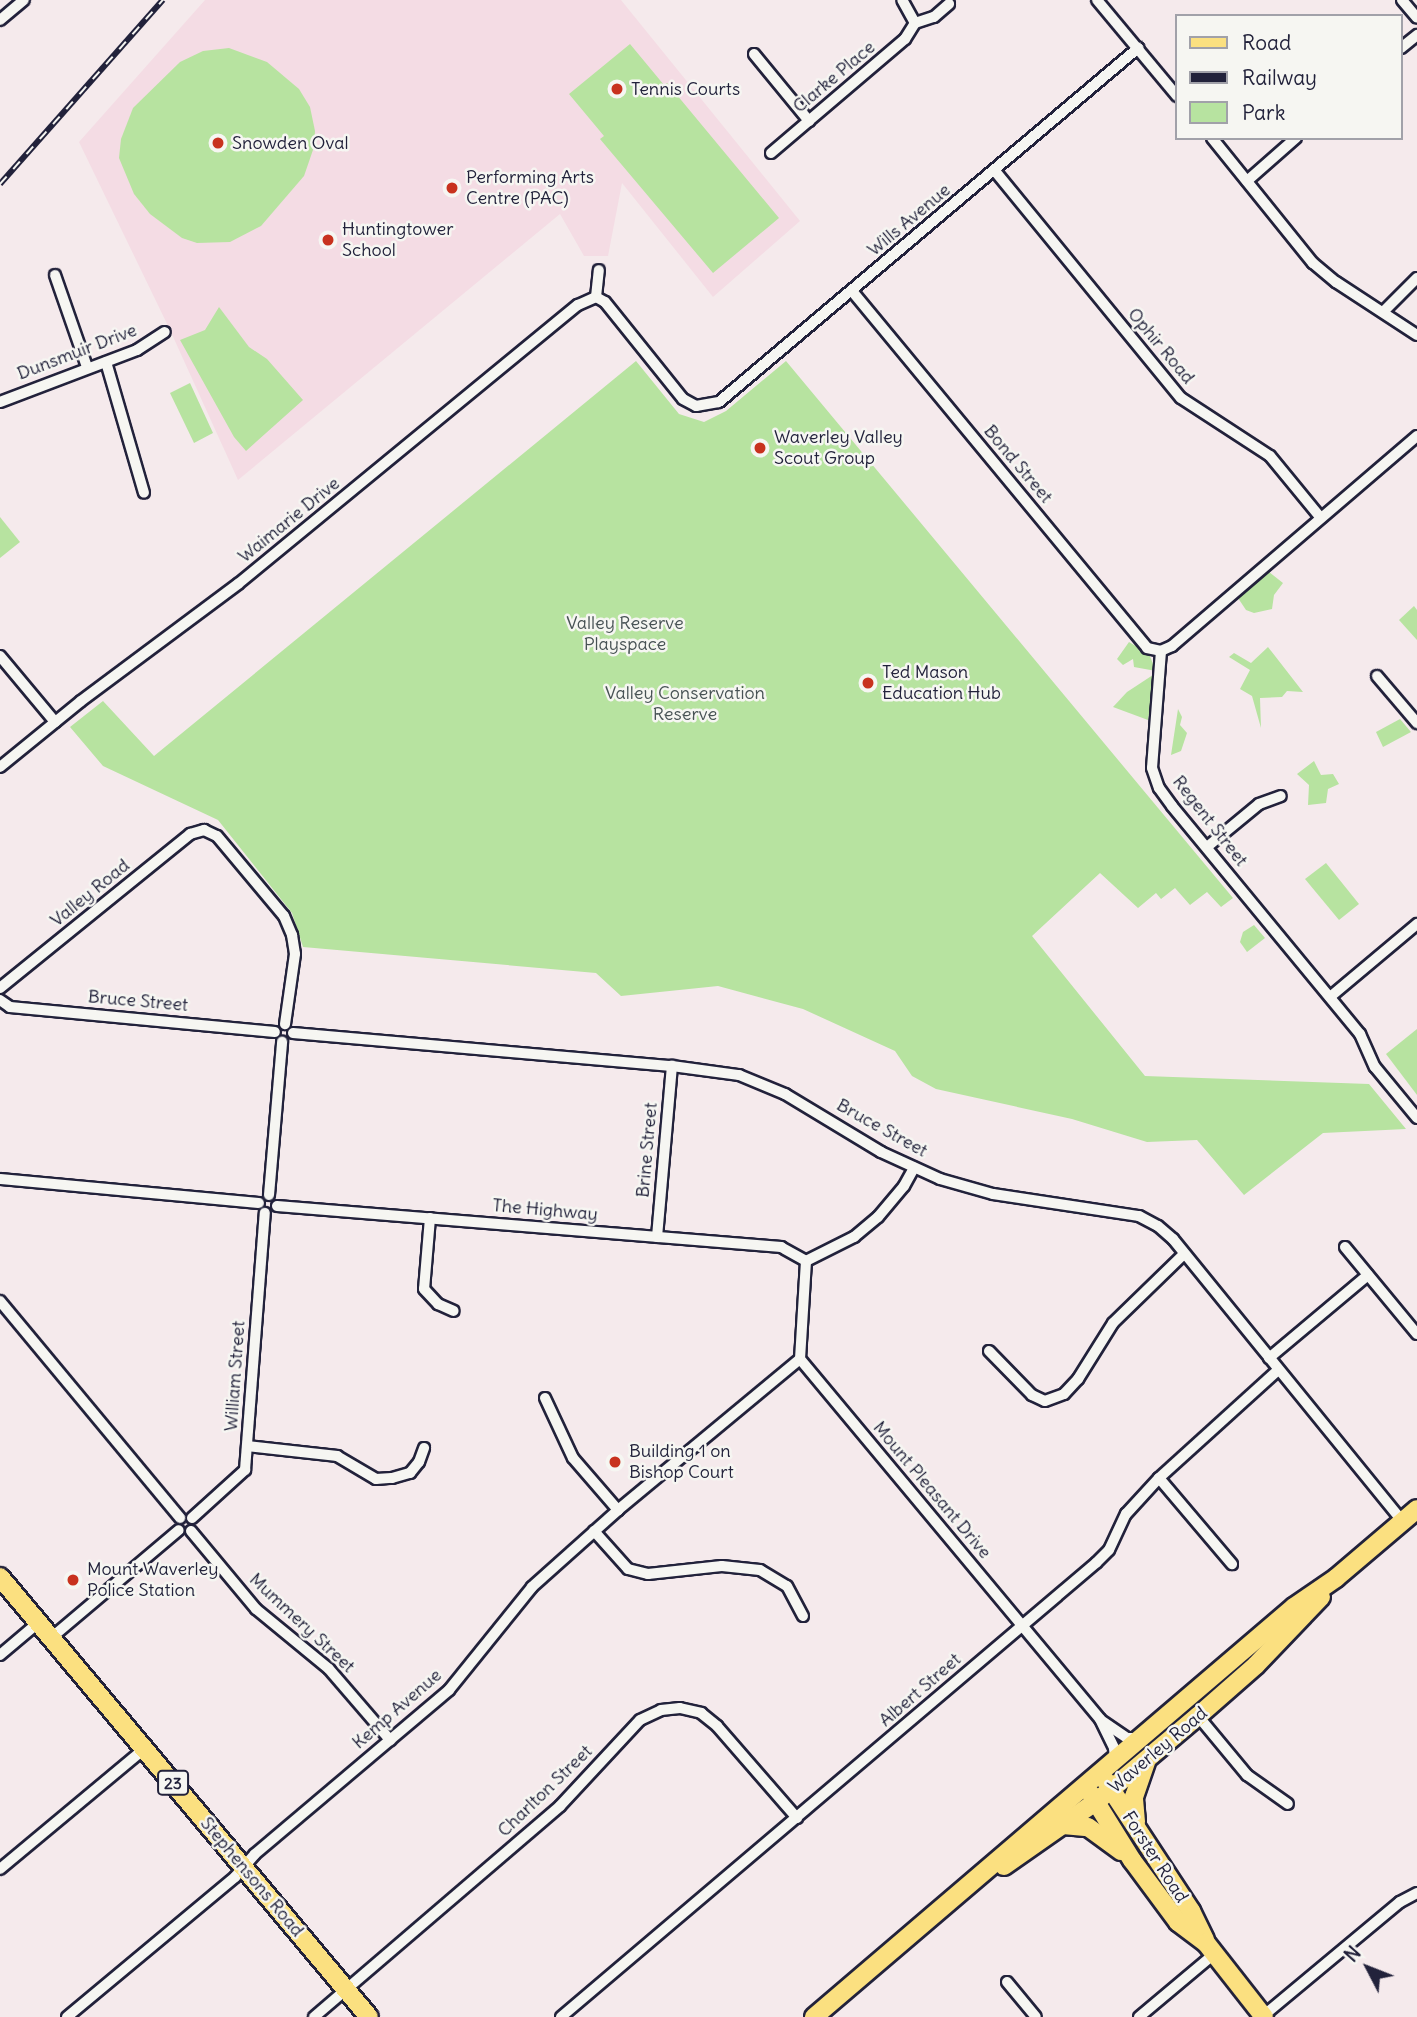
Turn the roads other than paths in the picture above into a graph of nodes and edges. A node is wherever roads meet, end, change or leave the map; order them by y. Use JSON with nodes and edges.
{"nodes":[{"id":1,"x":24,"y":0,"type":"edge"},
{"id":2,"x":902,"y":0,"type":"edge"},
{"id":3,"x":1097,"y":0,"type":"edge"},
{"id":4,"x":1402,"y":0,"type":"edge"},
{"id":5,"x":948,"y":4,"type":"dead end"},
{"id":6,"x":1417,"y":18,"type":"edge"},
{"id":7,"x":0,"y":20,"type":"edge"},
{"id":8,"x":915,"y":23,"type":"junction"},
{"id":9,"x":1417,"y":35,"type":"edge"},
{"id":10,"x":1403,"y":46,"type":"edge"},
{"id":11,"x":1138,"y":48,"type":"junction"},
{"id":12,"x":754,"y":54,"type":"dead end"},
{"id":13,"x":1176,"y":95,"type":"edge"},
{"id":14,"x":809,"y":121,"type":"junction"},
{"id":15,"x":1214,"y":140,"type":"edge"},
{"id":16,"x":1294,"y":140,"type":"edge"},
{"id":17,"x":771,"y":153,"type":"dead end"},
{"id":18,"x":995,"y":172,"type":"junction"},
{"id":19,"x":1247,"y":181,"type":"junction"},
{"id":20,"x":599,"y":270,"type":"dead end"},
{"id":21,"x":55,"y":275,"type":"dead end"},
{"id":22,"x":1417,"y":278,"type":"edge"},
{"id":23,"x":852,"y":291,"type":"junction"},
{"id":24,"x":596,"y":297,"type":"junction"},
{"id":25,"x":1382,"y":312,"type":"junction"},
{"id":26,"x":165,"y":332,"type":"dead end"},
{"id":27,"x":1417,"y":335,"type":"edge"},
{"id":28,"x":106,"y":362,"type":"junction"},
{"id":29,"x":87,"y":367,"type":"junction"},
{"id":30,"x":0,"y":402,"type":"edge"},
{"id":31,"x":1417,"y":436,"type":"edge"},
{"id":32,"x":144,"y":493,"type":"dead end"},
{"id":33,"x":1321,"y":518,"type":"junction"},
{"id":34,"x":1161,"y":650,"type":"junction"},
{"id":35,"x":0,"y":656,"type":"edge"},
{"id":36,"x":1377,"y":676,"type":"dead end"},
{"id":37,"x":55,"y":722,"type":"junction"},
{"id":38,"x":1417,"y":723,"type":"edge"},
{"id":39,"x":0,"y":767,"type":"edge"},
{"id":40,"x":1281,"y":796,"type":"dead end"},
{"id":41,"x":1207,"y":847,"type":"junction"},
{"id":42,"x":1417,"y":924,"type":"edge"},
{"id":43,"x":0,"y":988,"type":"edge"},
{"id":44,"x":1330,"y":997,"type":"junction"},
{"id":45,"x":0,"y":1000,"type":"edge"},
{"id":46,"x":289,"y":1029,"type":"junction"},
{"id":47,"x":275,"y":1032,"type":"junction"},
{"id":48,"x":282,"y":1042,"type":"junction"},
{"id":49,"x":672,"y":1066,"type":"junction"},
{"id":50,"x":1417,"y":1118,"type":"edge"},
{"id":51,"x":914,"y":1168,"type":"junction"},
{"id":52,"x":0,"y":1180,"type":"edge"},
{"id":53,"x":269,"y":1195,"type":"junction"},
{"id":54,"x":277,"y":1206,"type":"junction"},
{"id":55,"x":262,"y":1208,"type":"junction"},
{"id":56,"x":430,"y":1218,"type":"junction"},
{"id":57,"x":657,"y":1237,"type":"junction"},
{"id":58,"x":1345,"y":1247,"type":"dead end"},
{"id":59,"x":1184,"y":1254,"type":"junction"},
{"id":60,"x":806,"y":1261,"type":"junction"},
{"id":61,"x":1368,"y":1275,"type":"junction"},
{"id":62,"x":0,"y":1301,"type":"edge"},
{"id":63,"x":454,"y":1311,"type":"dead end"},
{"id":64,"x":1417,"y":1334,"type":"edge"},
{"id":65,"x":989,"y":1351,"type":"dead end"},
{"id":66,"x":1269,"y":1358,"type":"junction"},
{"id":67,"x":800,"y":1359,"type":"junction"},
{"id":68,"x":1278,"y":1370,"type":"junction"},
{"id":69,"x":545,"y":1398,"type":"dead end"},
{"id":70,"x":247,"y":1446,"type":"junction"},
{"id":71,"x":424,"y":1448,"type":"dead end"},
{"id":72,"x":1159,"y":1478,"type":"junction"},
{"id":73,"x":1417,"y":1509,"type":"edge"},
{"id":74,"x":618,"y":1510,"type":"junction"},
{"id":75,"x":1402,"y":1521,"type":"junction"},
{"id":76,"x":183,"y":1527,"type":"junction"},
{"id":77,"x":594,"y":1531,"type":"junction"},
{"id":78,"x":1232,"y":1564,"type":"dead end"},
{"id":79,"x":0,"y":1577,"type":"edge"},
{"id":80,"x":1336,"y":1578,"type":"junction"},
{"id":81,"x":803,"y":1616,"type":"dead end"},
{"id":82,"x":39,"y":1622,"type":"junction"},
{"id":83,"x":1022,"y":1626,"type":"junction"},
{"id":84,"x":51,"y":1638,"type":"junction"},
{"id":85,"x":0,"y":1655,"type":"edge"},
{"id":86,"x":1184,"y":1701,"type":"junction"},
{"id":87,"x":1198,"y":1716,"type":"junction"},
{"id":88,"x":1100,"y":1719,"type":"junction"},
{"id":89,"x":1140,"y":1738,"type":"junction"},
{"id":90,"x":390,"y":1740,"type":"junction"},
{"id":91,"x":144,"y":1749,"type":"junction"},
{"id":92,"x":1152,"y":1754,"type":"junction"},
{"id":93,"x":1115,"y":1760,"type":"junction"},
{"id":94,"x":1100,"y":1772,"type":"junction"},
{"id":95,"x":1085,"y":1785,"type":"junction"},
{"id":96,"x":1111,"y":1789,"type":"junction"},
{"id":97,"x":1097,"y":1801,"type":"junction"},
{"id":98,"x":1287,"y":1804,"type":"dead end"},
{"id":99,"x":797,"y":1818,"type":"junction"},
{"id":100,"x":1063,"y":1825,"type":"junction"},
{"id":101,"x":1139,"y":1832,"type":"junction"},
{"id":102,"x":1132,"y":1860,"type":"junction"},
{"id":103,"x":246,"y":1867,"type":"junction"},
{"id":104,"x":0,"y":1869,"type":"edge"},
{"id":105,"x":1417,"y":1893,"type":"edge"},
{"id":106,"x":958,"y":1896,"type":"junction"},
{"id":107,"x":1210,"y":1949,"type":"junction"},
{"id":108,"x":1007,"y":1982,"type":"dead end"},
{"id":109,"x":346,"y":1990,"type":"junction"},
{"id":110,"x":1264,"y":2016,"type":"edge"},
{"id":111,"x":67,"y":2017,"type":"edge"},
{"id":112,"x":314,"y":2017,"type":"edge"},
{"id":113,"x":369,"y":2017,"type":"edge"},
{"id":114,"x":561,"y":2017,"type":"edge"},
{"id":115,"x":814,"y":2017,"type":"edge"},
{"id":116,"x":1036,"y":2017,"type":"edge"},
{"id":117,"x":1139,"y":2017,"type":"edge"}],
"edges":[{"from":1,"to":7,"type":"street"},
{"from":2,"to":8,"type":"street"},
{"from":3,"to":11,"type":"street"},
{"from":4,"to":6,"type":"street"},
{"from":5,"to":8,"type":"street","name":"Clarke Place"},
{"from":8,"to":14,"type":"street","name":"Clarke Place"},
{"from":9,"to":10,"type":"street"},
{"from":11,"to":13,"type":"street"},
{"from":11,"to":18,"type":"street","name":"Wills Avenue"},
{"from":12,"to":14,"type":"street"},
{"from":14,"to":17,"type":"street","name":"Clarke Place"},
{"from":15,"to":19,"type":"street"},
{"from":16,"to":19,"type":"street"},
{"from":18,"to":23,"type":"street","name":"Wills Avenue"},
{"from":18,"to":33,"type":"street","name":"Ophir Road"},
{"from":19,"to":25,"type":"street"},
{"from":20,"to":24,"type":"street"},
{"from":21,"to":29,"type":"street"},
{"from":22,"to":25,"type":"street"},
{"from":23,"to":24,"type":"street","name":"Wills Avenue"},
{"from":23,"to":34,"type":"street","name":"Bond Street"},
{"from":24,"to":37,"type":"street","name":"Waimarie Drive"},
{"from":25,"to":27,"type":"street"},
{"from":26,"to":28,"type":"street","name":"Dunsmuir Drive"},
{"from":28,"to":29,"type":"street","name":"Dunsmuir Drive"},
{"from":28,"to":32,"type":"street"},
{"from":29,"to":30,"type":"street","name":"Dunsmuir Drive"},
{"from":31,"to":33,"type":"street"},
{"from":33,"to":34,"type":"street"},
{"from":34,"to":41,"type":"street","name":"Regent Street"},
{"from":35,"to":37,"type":"street"},
{"from":36,"to":38,"type":"street"},
{"from":37,"to":39,"type":"street","name":"Waimarie Drive"},
{"from":40,"to":41,"type":"street"},
{"from":41,"to":44,"type":"street","name":"Regent Street"},
{"from":42,"to":44,"type":"street"},
{"from":43,"to":46,"type":"street","name":"Valley Road"},
{"from":44,"to":50,"type":"street","name":"Regent Street"},
{"from":45,"to":47,"type":"street","name":"Bruce Street"},
{"from":46,"to":47,"type":"street"},
{"from":46,"to":48,"type":"street"},
{"from":46,"to":49,"type":"street","name":"Bruce Street"},
{"from":47,"to":48,"type":"street"},
{"from":48,"to":53,"type":"street"},
{"from":49,"to":51,"type":"street","name":"Bruce Street"},
{"from":49,"to":57,"type":"street","name":"Brine Street"},
{"from":51,"to":59,"type":"street","name":"Bruce Street"},
{"from":51,"to":60,"type":"street"},
{"from":52,"to":55,"type":"street"},
{"from":53,"to":54,"type":"street"},
{"from":53,"to":55,"type":"street"},
{"from":54,"to":55,"type":"street"},
{"from":54,"to":56,"type":"street","name":"The Highway"},
{"from":55,"to":70,"type":"street","name":"William Street"},
{"from":56,"to":57,"type":"street","name":"The Highway"},
{"from":56,"to":63,"type":"street"},
{"from":57,"to":60,"type":"street","name":"The Highway"},
{"from":58,"to":61,"type":"street"},
{"from":59,"to":65,"type":"street"},
{"from":59,"to":66,"type":"street","name":"Bruce Street"},
{"from":60,"to":67,"type":"street"},
{"from":61,"to":64,"type":"street"},
{"from":61,"to":66,"type":"street"},
{"from":62,"to":76,"type":"street","name":"Mummery Street"},
{"from":66,"to":68,"type":"street","name":"Bruce Street"},
{"from":67,"to":74,"type":"street","name":"Kemp Avenue"},
{"from":67,"to":83,"type":"street","name":"Mount Pleasant Drive"},
{"from":68,"to":72,"type":"street","name":"Albert Street"},
{"from":68,"to":75,"type":"street","name":"Bruce Street"},
{"from":69,"to":74,"type":"street"},
{"from":70,"to":71,"type":"street"},
{"from":70,"to":76,"type":"street","name":"William Street"},
{"from":72,"to":78,"type":"street"},
{"from":72,"to":83,"type":"street","name":"Albert Street"},
{"from":73,"to":75,"type":"main road","name":"Waverley Road"},
{"from":74,"to":77,"type":"street","name":"Kemp Avenue"},
{"from":75,"to":80,"type":"main road","name":"Waverley Road"},
{"from":76,"to":84,"type":"street"},
{"from":76,"to":90,"type":"street","name":"Mummery Street"},
{"from":77,"to":81,"type":"street"},
{"from":77,"to":90,"type":"street","name":"Kemp Avenue"},
{"from":79,"to":82,"type":"main road","name":"Stephensons Road","number":"23"},
{"from":80,"to":86,"type":"main road","name":"Waverley Road"},
{"from":80,"to":87,"type":"main road","name":"Waverley Road"},
{"from":82,"to":84,"type":"main road","name":"Stephensons Road","number":"23"},
{"from":82,"to":85,"type":"street"},
{"from":83,"to":88,"type":"street","name":"Mount Pleasant Drive"},
{"from":83,"to":99,"type":"street","name":"Albert Street"},
{"from":84,"to":91,"type":"main road","name":"Stephensons Road","number":"23"},
{"from":86,"to":87,"type":"main road"},
{"from":86,"to":89,"type":"main road","name":"Waverley Road"},
{"from":87,"to":92,"type":"main road","name":"Waverley Road"},
{"from":87,"to":98,"type":"street"},
{"from":88,"to":89,"type":"street","name":"Mount Pleasant Drive"},
{"from":88,"to":93,"type":"street","name":"Mount Pleasant Drive"},
{"from":89,"to":93,"type":"main road","name":"Waverley Road"},
{"from":90,"to":103,"type":"street","name":"Kemp Avenue"},
{"from":91,"to":103,"type":"main road","name":"Stephensons Road","number":"23"},
{"from":91,"to":104,"type":"street"},
{"from":92,"to":96,"type":"main road","name":"Waverley Road"},
{"from":92,"to":101,"type":"main road"},
{"from":93,"to":94,"type":"main road","name":"Waverley Road"},
{"from":94,"to":95,"type":"main road","name":"Waverley Road"},
{"from":94,"to":96,"type":"main road","name":"Forster Road"},
{"from":95,"to":97,"type":"main road","name":"Forster Road"},
{"from":95,"to":106,"type":"main road","name":"Waverley Road"},
{"from":96,"to":97,"type":"main road","name":"Waverley Road"},
{"from":96,"to":101,"type":"main road","name":"Forster Road"},
{"from":97,"to":100,"type":"main road","name":"Waverley Road"},
{"from":97,"to":102,"type":"main road","name":"Forster Road"},
{"from":99,"to":109,"type":"street","name":"Charlton Street"},
{"from":99,"to":114,"type":"street","name":"Albert Street"},
{"from":100,"to":102,"type":"main road"},
{"from":100,"to":106,"type":"main road","name":"Waverley Road"},
{"from":101,"to":107,"type":"main road","name":"Forster Road"},
{"from":102,"to":107,"type":"main road","name":"Forster Road"},
{"from":103,"to":109,"type":"main road","name":"Stephensons Road","number":"23"},
{"from":103,"to":111,"type":"street","name":"Kemp Avenue"},
{"from":105,"to":110,"type":"street"},
{"from":106,"to":115,"type":"main road","name":"Waverley Road"},
{"from":107,"to":110,"type":"main road","name":"Forster Road"},
{"from":107,"to":117,"type":"street"},
{"from":108,"to":116,"type":"street"},
{"from":109,"to":112,"type":"street","name":"Charlton Street"},
{"from":109,"to":113,"type":"main road","name":"Stephensons Road","number":"23"}]}
